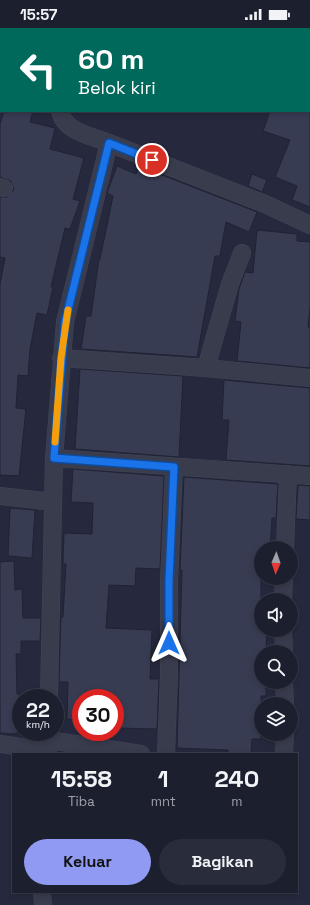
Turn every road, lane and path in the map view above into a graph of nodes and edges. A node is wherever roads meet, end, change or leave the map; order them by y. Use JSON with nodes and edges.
{"nodes":[{"id":1,"x":60,"y":112,"type":"edge"},
{"id":2,"x":109,"y":143,"type":"junction"},
{"id":3,"x":310,"y":225,"type":"edge"},
{"id":4,"x":242,"y":253,"type":"dead end"},
{"id":5,"x":61,"y":358,"type":"junction"},
{"id":6,"x":206,"y":368,"type":"junction"},
{"id":7,"x":310,"y":378,"type":"edge"},
{"id":8,"x":54,"y":458,"type":"junction"},
{"id":9,"x":174,"y":467,"type":"junction"},
{"id":10,"x":288,"y":474,"type":"junction"},
{"id":11,"x":310,"y":476,"type":"edge"},
{"id":12,"x":0,"y":496,"type":"edge"},
{"id":13,"x":53,"y":502,"type":"junction"},
{"id":14,"x":285,"y":541,"type":"edge"},
{"id":15,"x":50,"y":689,"type":"edge"},
{"id":16,"x":285,"y":741,"type":"edge"},
{"id":17,"x":0,"y":744,"type":"edge"},
{"id":18,"x":48,"y":744,"type":"edge"},
{"id":19,"x":131,"y":753,"type":"edge"},
{"id":20,"x":166,"y":753,"type":"edge"},
{"id":21,"x":284,"y":753,"type":"edge"},
{"id":22,"x":42,"y":893,"type":"edge"},
{"id":23,"x":43,"y":905,"type":"edge"}],
"edges":[{"from":1,"to":2,"type":"street"},
{"from":2,"to":3,"type":"street"},
{"from":2,"to":5,"type":"street"},
{"from":4,"to":6,"type":"street"},
{"from":5,"to":6,"type":"street"},
{"from":5,"to":8,"type":"street"},
{"from":6,"to":7,"type":"street"},
{"from":8,"to":9,"type":"street"},
{"from":8,"to":13,"type":"street"},
{"from":9,"to":10,"type":"street"},
{"from":9,"to":20,"type":"street"},
{"from":10,"to":11,"type":"street"},
{"from":10,"to":14,"type":"street"},
{"from":12,"to":13,"type":"street"},
{"from":13,"to":15,"type":"street"},
{"from":16,"to":21,"type":"street"},
{"from":17,"to":18,"type":"street"},
{"from":18,"to":19,"type":"street"},
{"from":22,"to":23,"type":"street"}]}
